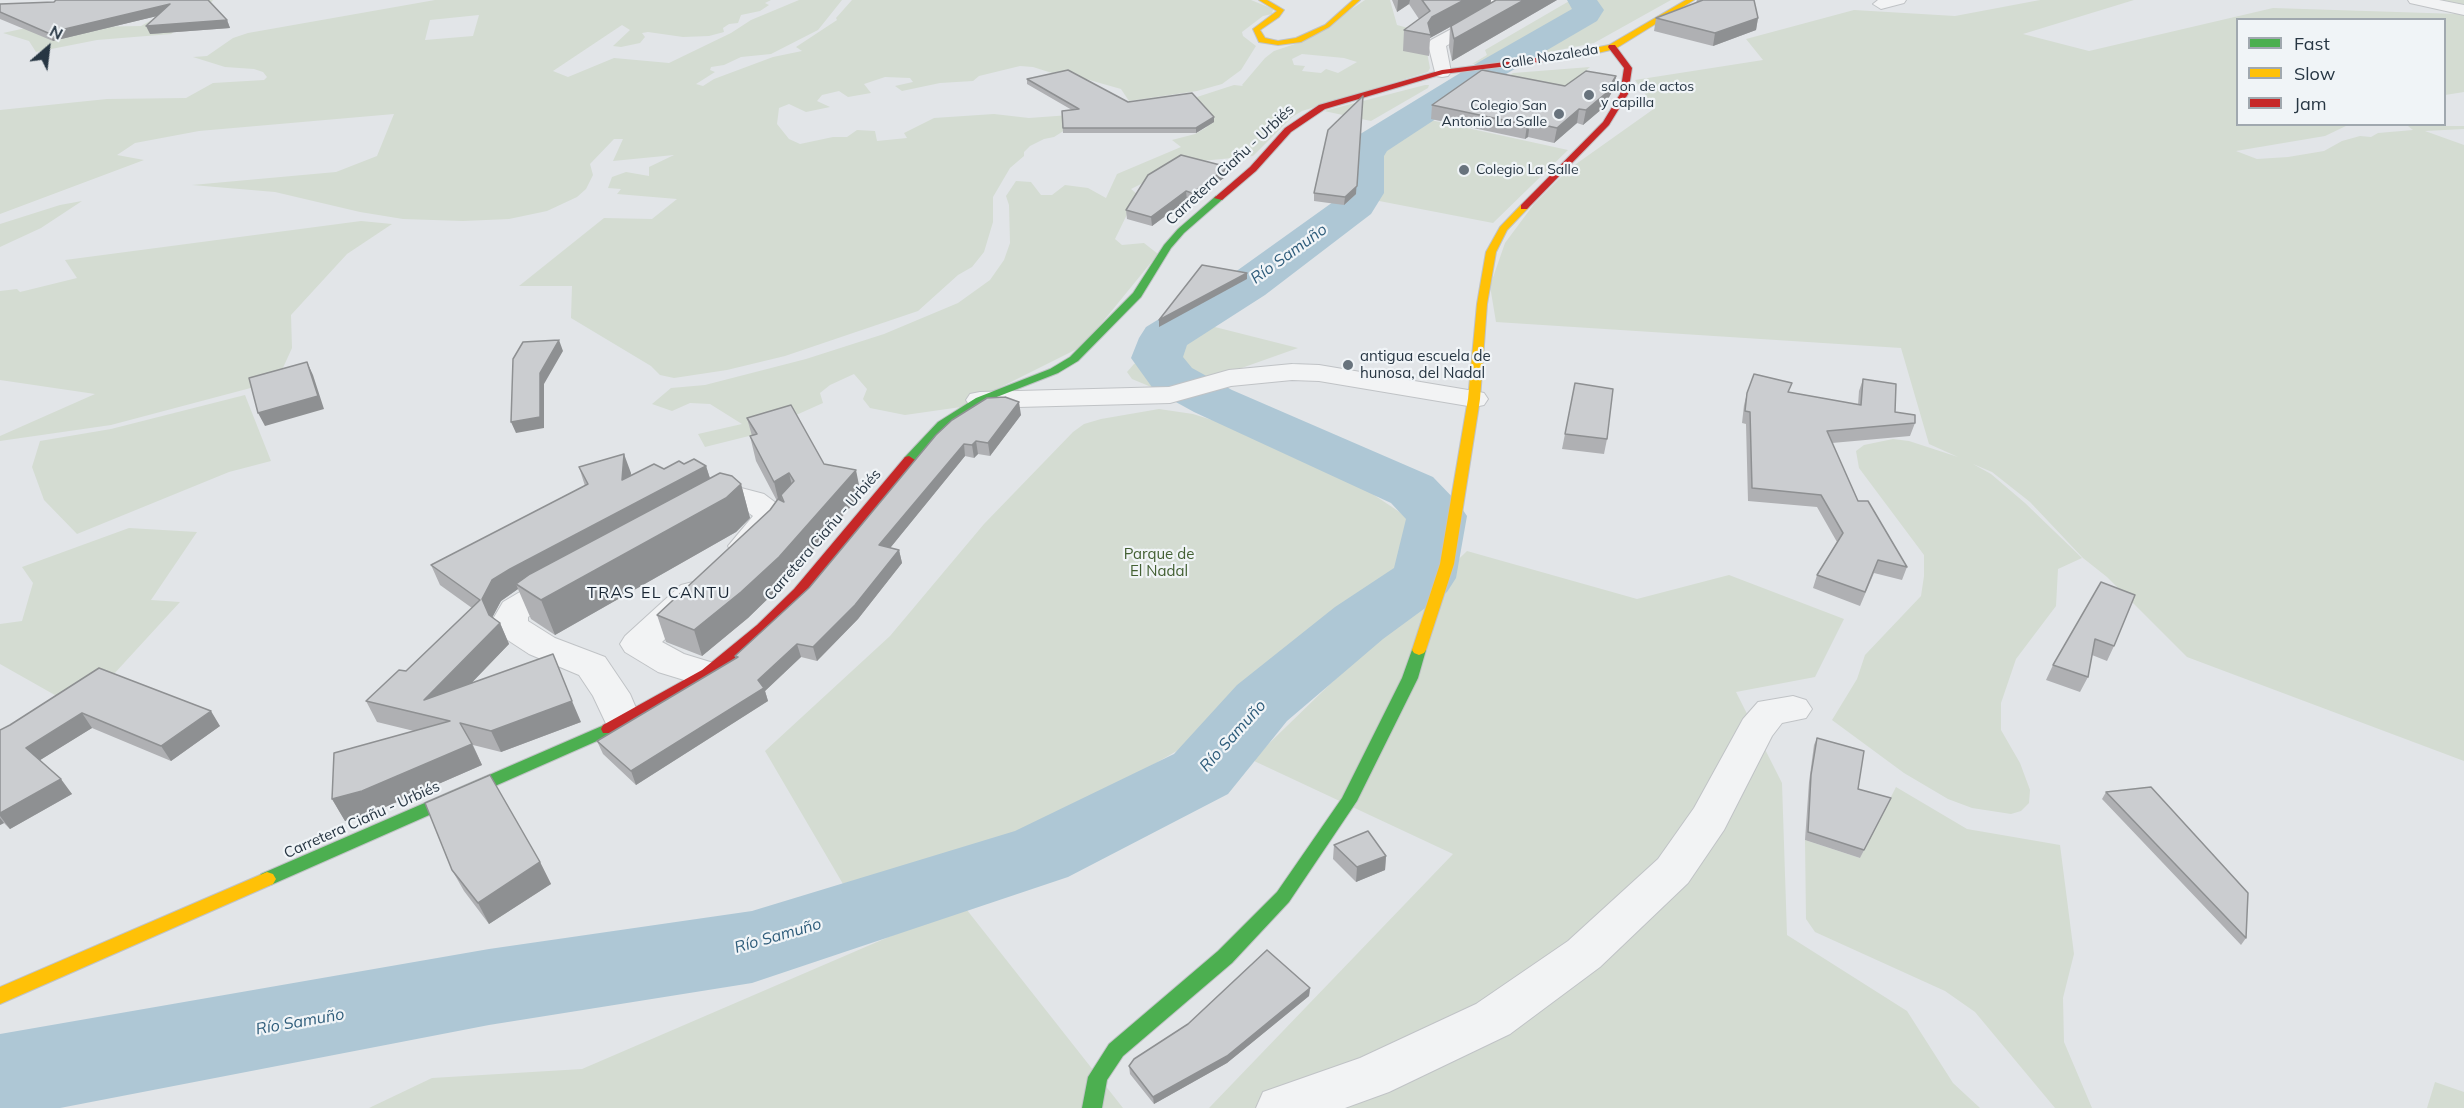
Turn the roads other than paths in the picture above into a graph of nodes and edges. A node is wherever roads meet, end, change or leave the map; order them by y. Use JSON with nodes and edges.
{"nodes":[{"id":1,"x":1262,"y":0,"type":"edge"},
{"id":2,"x":1357,"y":0,"type":"edge"},
{"id":3,"x":1496,"y":0,"type":"edge"},
{"id":4,"x":1691,"y":0,"type":"edge"},
{"id":5,"x":1891,"y":0,"type":"edge"},
{"id":6,"x":1898,"y":0,"type":"edge"},
{"id":7,"x":2416,"y":0,"type":"edge"},
{"id":8,"x":2464,"y":10,"type":"edge"},
{"id":9,"x":1612,"y":47,"type":"junction"},
{"id":10,"x":1437,"y":74,"type":"junction"},
{"id":11,"x":1474,"y":399,"type":"junction"},
{"id":12,"x":980,"y":400,"type":"junction"},
{"id":13,"x":677,"y":519,"type":"edge"},
{"id":14,"x":586,"y":568,"type":"edge"},
{"id":15,"x":707,"y":674,"type":"junction"},
{"id":16,"x":1792,"y":710,"type":"dead end"},
{"id":17,"x":623,"y":722,"type":"junction"},
{"id":18,"x":0,"y":996,"type":"edge"},
{"id":19,"x":1092,"y":1108,"type":"edge"},
{"id":20,"x":1281,"y":1108,"type":"edge"}],
"edges":[{"from":1,"to":2,"type":"street"},
{"from":3,"to":10,"type":"street"},
{"from":4,"to":9,"type":"street","name":"Calle Nozaleda"},
{"from":5,"to":6,"type":"street"},
{"from":7,"to":8,"type":"street"},
{"from":9,"to":10,"type":"street","name":"Calle Nozaleda"},
{"from":9,"to":11,"type":"street"},
{"from":10,"to":12,"type":"street","name":"Carretera Ciañu - Urbiés"},
{"from":11,"to":12,"type":"street"},
{"from":11,"to":19,"type":"street"},
{"from":12,"to":15,"type":"street","name":"Carretera Ciañu - Urbiés"},
{"from":13,"to":15,"type":"street"},
{"from":14,"to":17,"type":"street"},
{"from":15,"to":17,"type":"street","name":"Carretera Ciañu - Urbiés"},
{"from":16,"to":20,"type":"street"},
{"from":17,"to":18,"type":"street","name":"Carretera Ciañu - Urbiés"}]}
